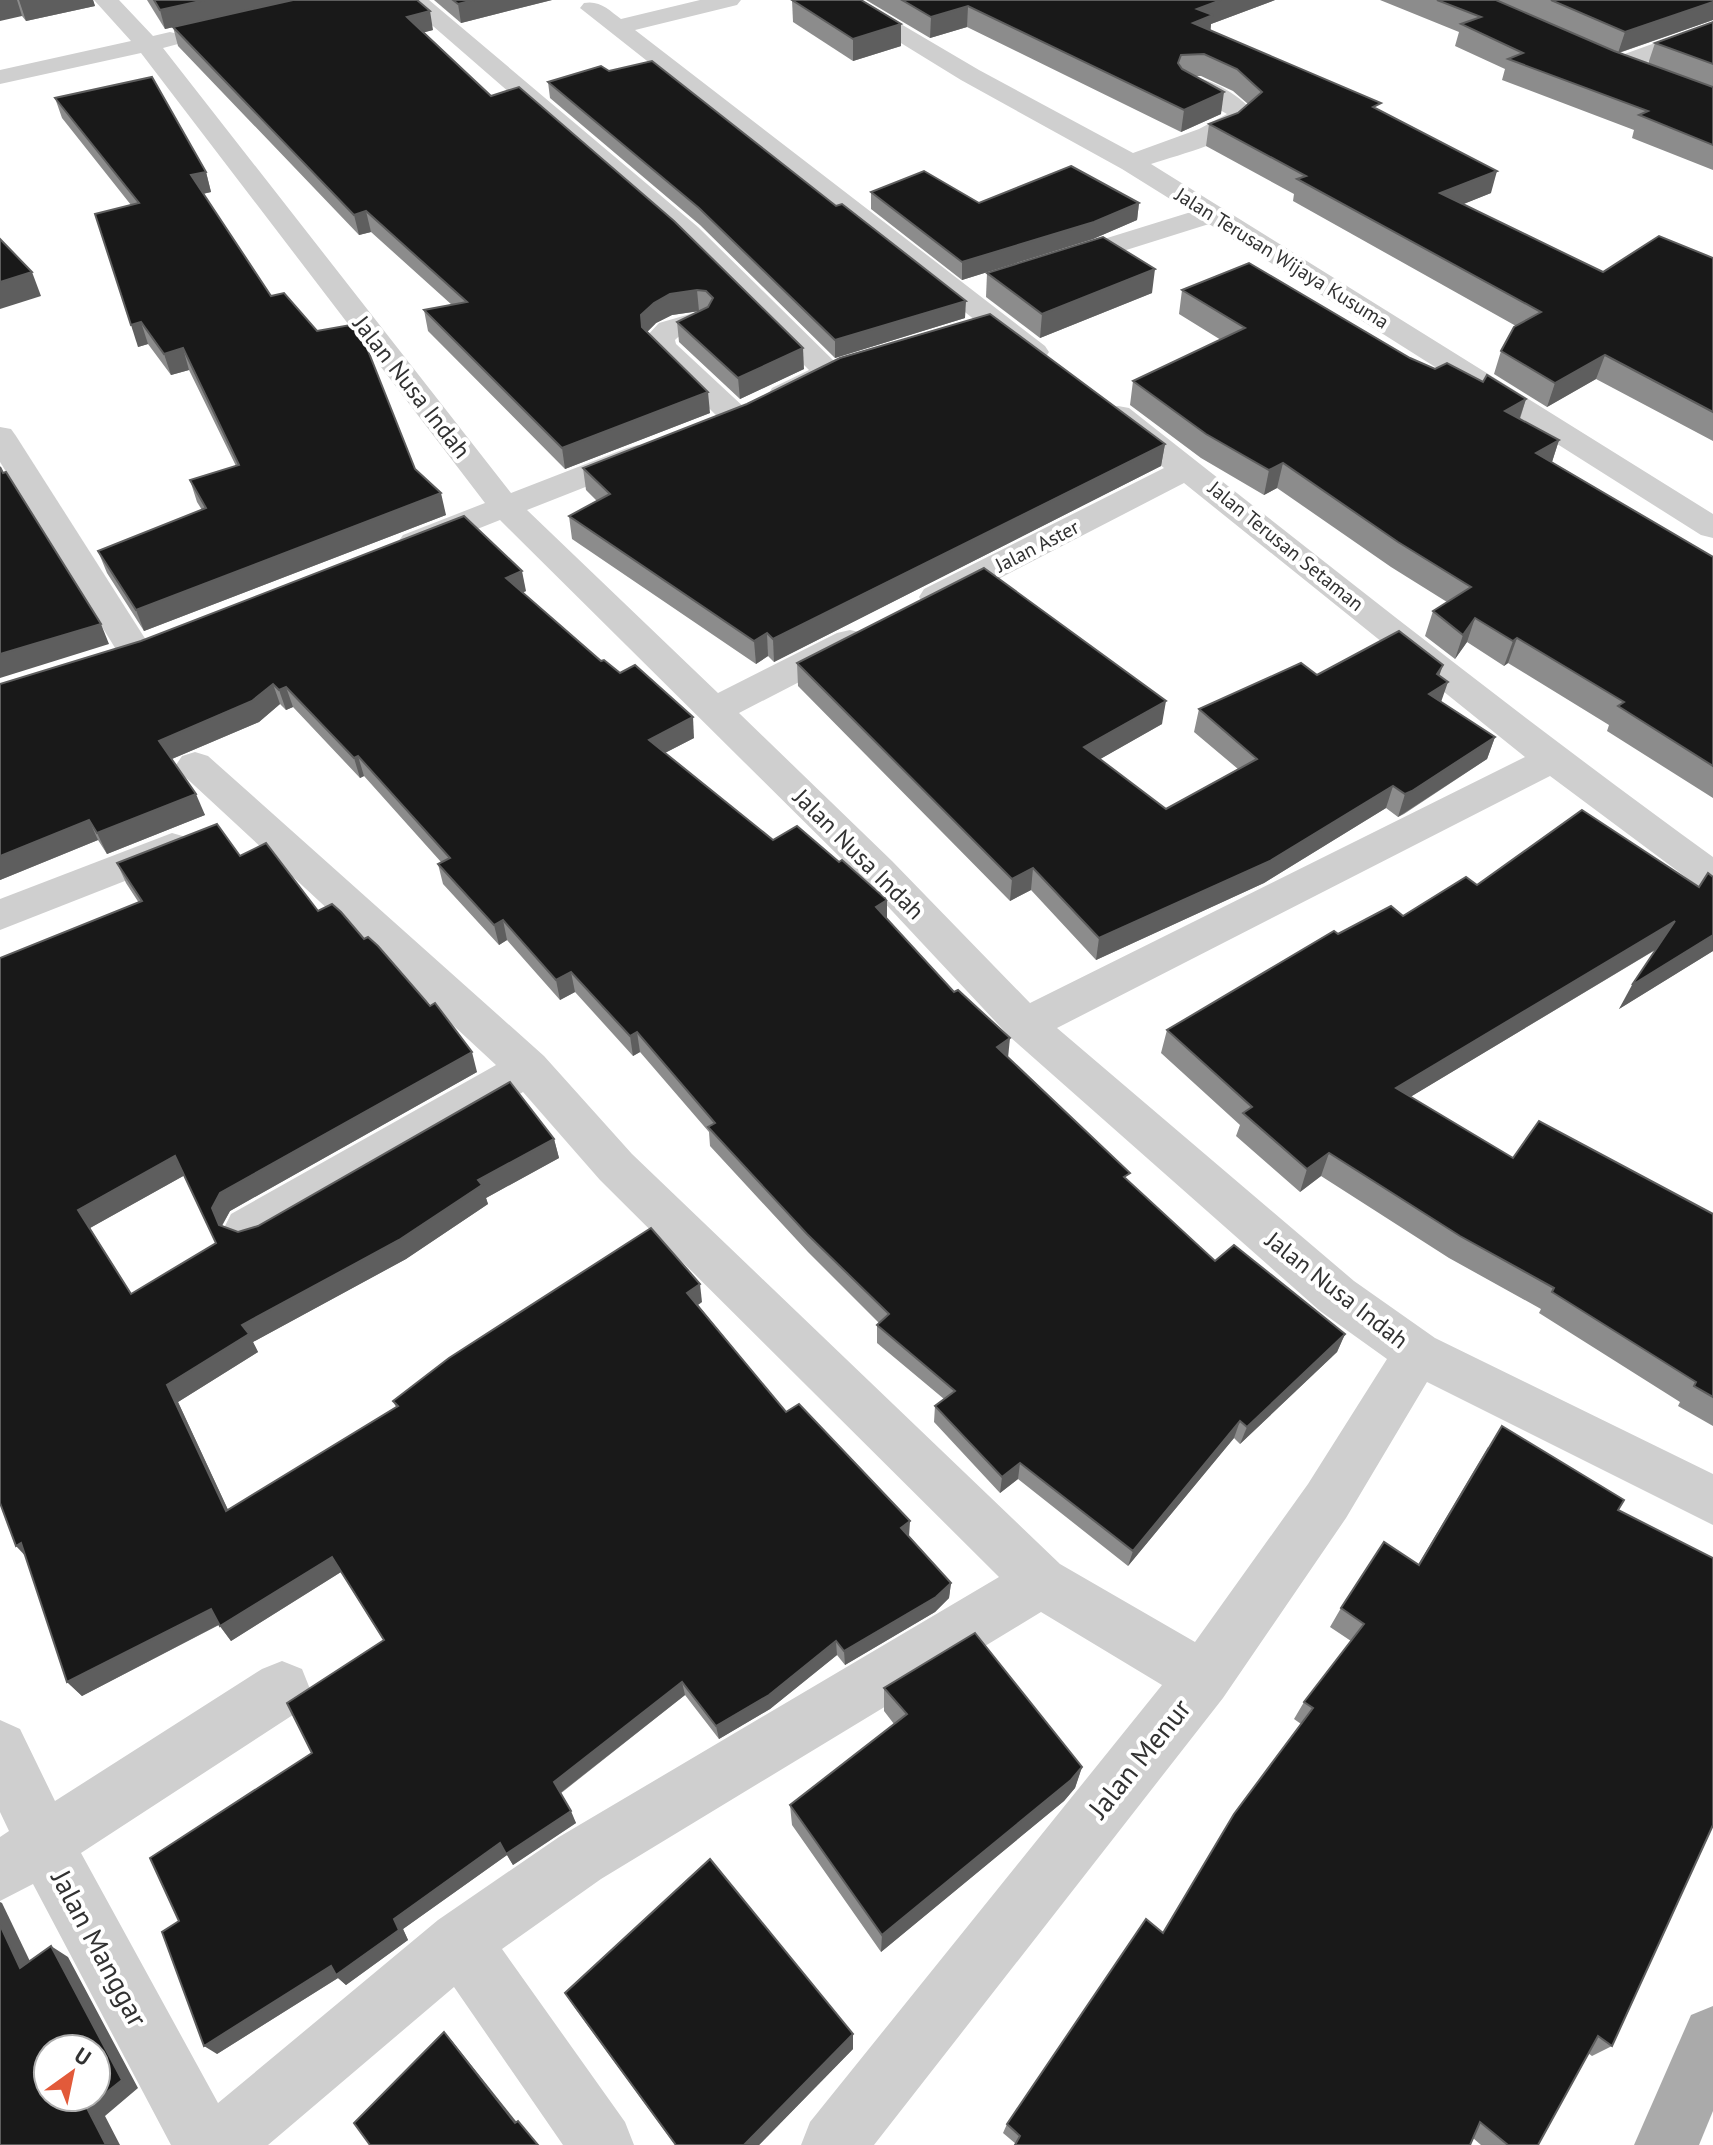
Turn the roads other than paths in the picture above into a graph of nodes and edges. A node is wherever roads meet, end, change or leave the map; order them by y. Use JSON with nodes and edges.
{"nodes":[{"id":1,"x":106,"y":0,"type":"edge"},
{"id":2,"x":415,"y":0,"type":"edge"},
{"id":3,"x":729,"y":0,"type":"edge"},
{"id":4,"x":843,"y":0,"type":"edge"},
{"id":5,"x":592,"y":8,"type":"dead end"},
{"id":6,"x":617,"y":27,"type":"junction"},
{"id":7,"x":1713,"y":29,"type":"edge"},
{"id":8,"x":191,"y":34,"type":"edge"},
{"id":9,"x":148,"y":45,"type":"junction"},
{"id":10,"x":1590,"y":53,"type":"edge"},
{"id":11,"x":1617,"y":65,"type":"junction"},
{"id":12,"x":1644,"y":75,"type":"edge"},
{"id":13,"x":0,"y":77,"type":"edge"},
{"id":14,"x":1190,"y":83,"type":"edge"},
{"id":15,"x":1131,"y":163,"type":"junction"},
{"id":16,"x":1213,"y":214,"type":"junction"},
{"id":17,"x":1034,"y":270,"type":"edge"},
{"id":18,"x":989,"y":284,"type":"edge"},
{"id":19,"x":960,"y":293,"type":"junction"},
{"id":20,"x":697,"y":321,"type":"edge"},
{"id":21,"x":1055,"y":368,"type":"edge"},
{"id":22,"x":1091,"y":395,"type":"edge"},
{"id":23,"x":736,"y":417,"type":"junction"},
{"id":24,"x":707,"y":428,"type":"edge"},
{"id":25,"x":0,"y":436,"type":"edge"},
{"id":26,"x":664,"y":445,"type":"edge"},
{"id":27,"x":1189,"y":468,"type":"junction"},
{"id":28,"x":505,"y":507,"type":"junction"},
{"id":29,"x":1713,"y":528,"type":"edge"},
{"id":30,"x":387,"y":553,"type":"edge"},
{"id":31,"x":135,"y":650,"type":"edge"},
{"id":32,"x":713,"y":711,"type":"junction"},
{"id":33,"x":1552,"y":759,"type":"junction"},
{"id":34,"x":195,"y":765,"type":"dead end"},
{"id":35,"x":251,"y":815,"type":"junction"},
{"id":36,"x":1713,"y":877,"type":"edge"},
{"id":37,"x":0,"y":915,"type":"edge"},
{"id":38,"x":1025,"y":1025,"type":"junction"},
{"id":39,"x":528,"y":1068,"type":"junction"},
{"id":40,"x":248,"y":1228,"type":"edge"},
{"id":41,"x":1418,"y":1353,"type":"junction"},
{"id":42,"x":1713,"y":1500,"type":"edge"},
{"id":43,"x":1041,"y":1582,"type":"junction"},
{"id":44,"x":1203,"y":1678,"type":"junction"},
{"id":45,"x":282,"y":1689,"type":"dead end"},
{"id":46,"x":0,"y":1749,"type":"edge"},
{"id":47,"x":22,"y":1857,"type":"edge"},
{"id":48,"x":460,"y":1942,"type":"junction"},
{"id":49,"x":1713,"y":2037,"type":"edge"},
{"id":50,"x":206,"y":2145,"type":"edge"},
{"id":51,"x":218,"y":2145,"type":"edge"},
{"id":52,"x":602,"y":2145,"type":"edge"},
{"id":53,"x":833,"y":2145,"type":"edge"},
{"id":54,"x":1666,"y":2145,"type":"edge"}],
"edges":[{"from":1,"to":9,"type":"street","name":"Jalan Nusa Indah"},
{"from":2,"to":23,"type":"street"},
{"from":3,"to":6,"type":"street"},
{"from":4,"to":15,"type":"street","name":"Jalan Terusan Wijaya Kusuma"},
{"from":5,"to":6,"type":"street"},
{"from":6,"to":19,"type":"street"},
{"from":7,"to":11,"type":"street"},
{"from":8,"to":9,"type":"street"},
{"from":9,"to":13,"type":"street"},
{"from":9,"to":28,"type":"street","name":"Jalan Nusa Indah"},
{"from":10,"to":11,"type":"main road"},
{"from":11,"to":12,"type":"main road"},
{"from":14,"to":15,"type":"street"},
{"from":15,"to":16,"type":"street","name":"Jalan Terusan Wijaya Kusuma"},
{"from":16,"to":17,"type":"street"},
{"from":16,"to":29,"type":"street","name":"Jalan Terusan Wijaya Kusuma"},
{"from":18,"to":19,"type":"street"},
{"from":19,"to":21,"type":"street"},
{"from":20,"to":23,"type":"street"},
{"from":22,"to":27,"type":"street","name":"Jalan Terusan Setaman"},
{"from":23,"to":24,"type":"street"},
{"from":25,"to":31,"type":"street"},
{"from":26,"to":28,"type":"street"},
{"from":27,"to":32,"type":"street","name":"Jalan Aster"},
{"from":27,"to":33,"type":"street","name":"Jalan Terusan Setaman"},
{"from":28,"to":30,"type":"street"},
{"from":28,"to":32,"type":"street","name":"Jalan Nusa Indah"},
{"from":32,"to":38,"type":"street","name":"Jalan Nusa Indah"},
{"from":33,"to":36,"type":"street","name":"Jalan Terusan Setaman"},
{"from":33,"to":38,"type":"street"},
{"from":34,"to":35,"type":"street"},
{"from":35,"to":37,"type":"street"},
{"from":35,"to":39,"type":"street"},
{"from":38,"to":41,"type":"street","name":"Jalan Nusa Indah"},
{"from":39,"to":40,"type":"street"},
{"from":39,"to":43,"type":"street"},
{"from":41,"to":42,"type":"street","name":"Jalan Nusa Indah"},
{"from":41,"to":44,"type":"street","name":"Jalan Menur"},
{"from":43,"to":44,"type":"street"},
{"from":43,"to":48,"type":"street"},
{"from":44,"to":53,"type":"street","name":"Jalan Menur"},
{"from":45,"to":47,"type":"street"},
{"from":46,"to":47,"type":"street","name":"Jalan Manggar"},
{"from":47,"to":50,"type":"street","name":"Jalan Manggar"},
{"from":48,"to":51,"type":"street"},
{"from":48,"to":52,"type":"street"},
{"from":49,"to":54,"type":"main road"}]}
